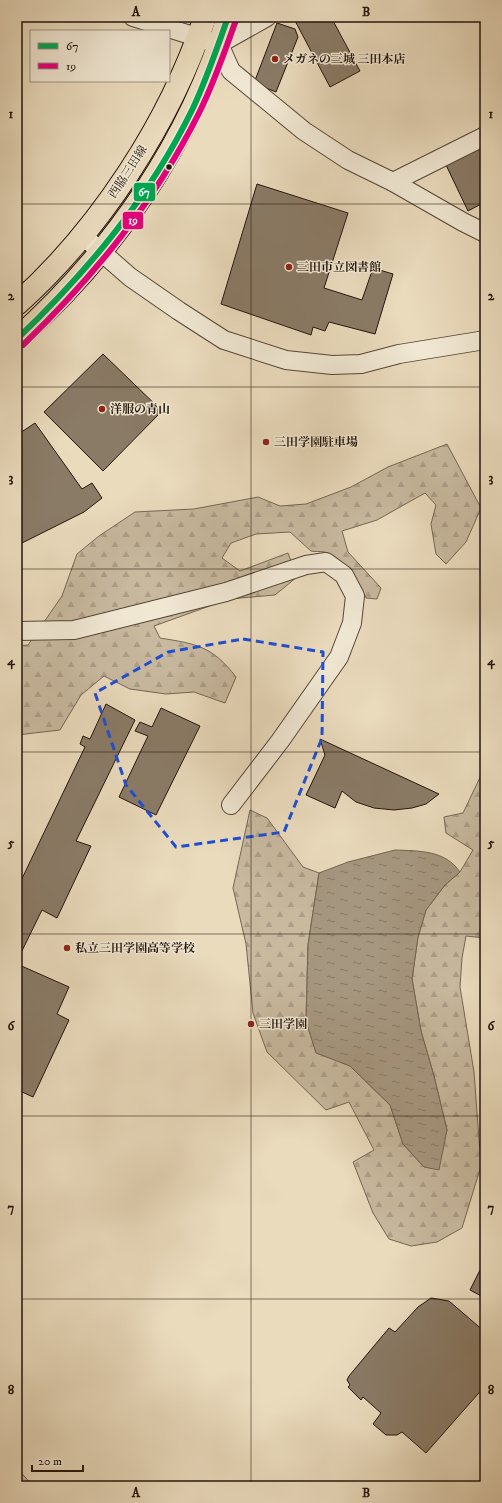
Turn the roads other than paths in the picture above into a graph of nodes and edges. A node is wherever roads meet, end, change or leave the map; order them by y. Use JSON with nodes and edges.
{"nodes":[{"id":1,"x":133,"y":17,"type":"edge"},
{"id":2,"x":205,"y":17,"type":"edge"},
{"id":3,"x":228,"y":17,"type":"edge"},
{"id":4,"x":267,"y":17,"type":"edge"},
{"id":5,"x":198,"y":38,"type":"junction"},
{"id":6,"x":219,"y":44,"type":"junction"},
{"id":7,"x":485,"y":136,"type":"edge"},
{"id":8,"x":393,"y":182,"type":"junction"},
{"id":9,"x":485,"y":233,"type":"edge"},
{"id":10,"x":82,"y":235,"type":"junction"},
{"id":11,"x":101,"y":252,"type":"junction"},
{"id":12,"x":17,"y":304,"type":"edge"},
{"id":13,"x":17,"y":339,"type":"edge"},
{"id":14,"x":485,"y":340,"type":"edge"},
{"id":15,"x":17,"y":631,"type":"edge"},
{"id":16,"x":231,"y":806,"type":"dead end"}],
"edges":[{"from":1,"to":5,"type":"street"},
{"from":2,"to":5,"type":"main road","name":"西脇三田線"},
{"from":3,"to":6,"type":"main road","name":"西脇三田線"},
{"from":4,"to":6,"type":"street"},
{"from":5,"to":6,"type":"street"},
{"from":5,"to":10,"type":"main road","name":"西脇三田線"},
{"from":6,"to":8,"type":"street"},
{"from":6,"to":11,"type":"main road","name":"西脇三田線"},
{"from":7,"to":8,"type":"street"},
{"from":8,"to":9,"type":"street"},
{"from":10,"to":11,"type":"street"},
{"from":10,"to":12,"type":"main road","name":"西脇三田線"},
{"from":11,"to":13,"type":"main road","name":"西脇三田線"},
{"from":11,"to":14,"type":"street"},
{"from":15,"to":16,"type":"street"}]}
